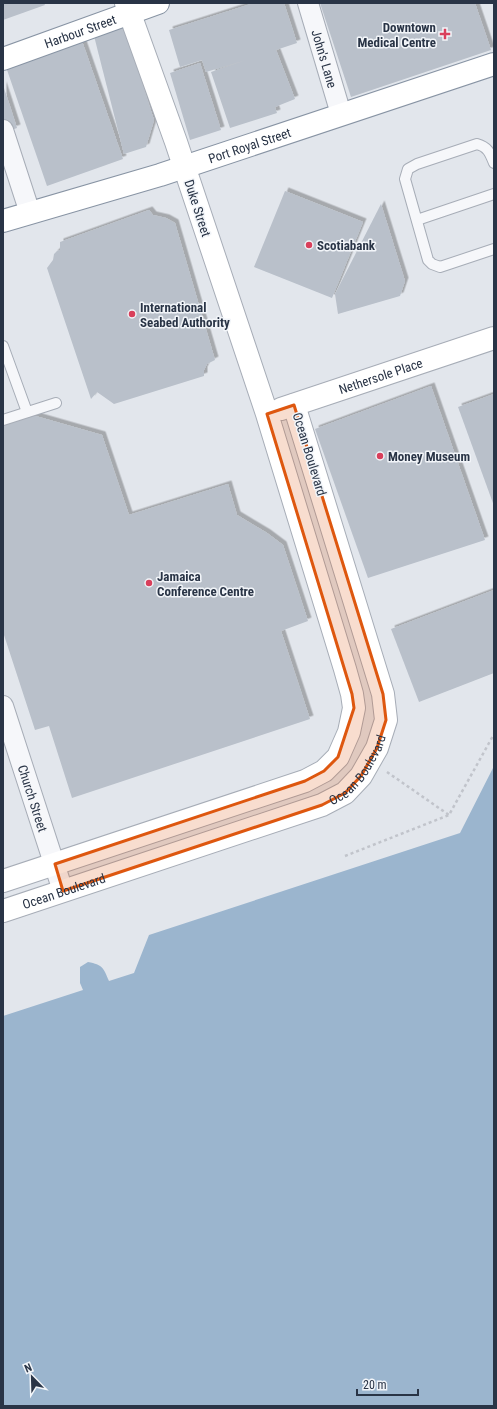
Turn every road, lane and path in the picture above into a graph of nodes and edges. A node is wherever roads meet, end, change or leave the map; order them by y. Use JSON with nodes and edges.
{"nodes":[{"id":1,"x":158,"y":3,"type":"edge"},
{"id":2,"x":308,"y":3,"type":"edge"},
{"id":3,"x":128,"y":8,"type":"edge"},
{"id":4,"x":3,"y":59,"type":"edge"},
{"id":5,"x":494,"y":64,"type":"edge"},
{"id":6,"x":341,"y":114,"type":"junction"},
{"id":7,"x":3,"y":130,"type":"edge"},
{"id":8,"x":494,"y":163,"type":"edge"},
{"id":9,"x":185,"y":167,"type":"junction"},
{"id":10,"x":494,"y":194,"type":"edge"},
{"id":11,"x":30,"y":213,"type":"junction"},
{"id":12,"x":417,"y":220,"type":"junction"},
{"id":13,"x":3,"y":221,"type":"edge"},
{"id":14,"x":494,"y":249,"type":"edge"},
{"id":15,"x":494,"y":338,"type":"edge"},
{"id":16,"x":3,"y":346,"type":"edge"},
{"id":17,"x":56,"y":402,"type":"dead end"},
{"id":18,"x":294,"y":405,"type":"junction"},
{"id":19,"x":27,"y":412,"type":"junction"},
{"id":20,"x":267,"y":414,"type":"junction"},
{"id":21,"x":3,"y":420,"type":"edge"},
{"id":22,"x":3,"y":706,"type":"edge"},
{"id":23,"x":494,"y":734,"type":"edge"},
{"id":24,"x":370,"y":761,"type":"junction"},
{"id":25,"x":449,"y":815,"type":"junction"},
{"id":26,"x":345,"y":856,"type":"dead end"},
{"id":27,"x":55,"y":864,"type":"junction"},
{"id":28,"x":3,"y":881,"type":"edge"},
{"id":29,"x":63,"y":891,"type":"junction"},
{"id":30,"x":3,"y":911,"type":"edge"}],
"edges":[{"from":1,"to":3,"type":"main road","name":"Harbour Street"},
{"from":2,"to":6,"type":"street","name":"John's Lane"},
{"from":3,"to":4,"type":"main road","name":"Harbour Street"},
{"from":3,"to":9,"type":"main road","name":"Duke Street"},
{"from":5,"to":6,"type":"main road","name":"Port Royal Street"},
{"from":6,"to":9,"type":"main road","name":"Port Royal Street"},
{"from":7,"to":11,"type":"street"},
{"from":8,"to":12,"type":"lane"},
{"from":9,"to":11,"type":"main road","name":"Port Royal Street"},
{"from":9,"to":20,"type":"main road","name":"Duke Street"},
{"from":10,"to":12,"type":"lane"},
{"from":11,"to":13,"type":"main road","name":"Port Royal Street"},
{"from":12,"to":14,"type":"lane"},
{"from":15,"to":18,"type":"main road","name":"Nethersole Place"},
{"from":16,"to":19,"type":"lane"},
{"from":17,"to":19,"type":"lane"},
{"from":18,"to":20,"type":"main road","name":"Nethersole Place"},
{"from":18,"to":24,"type":"main road","name":"Ocean Boulevard"},
{"from":19,"to":21,"type":"lane"},
{"from":20,"to":27,"type":"main road","name":"Ocean Boulevard"},
{"from":22,"to":27,"type":"street","name":"Church Street"},
{"from":23,"to":25,"type":"path"},
{"from":24,"to":25,"type":"path"},
{"from":24,"to":29,"type":"main road","name":"Ocean Boulevard"},
{"from":25,"to":26,"type":"path"},
{"from":27,"to":28,"type":"main road","name":"Ocean Boulevard"},
{"from":27,"to":29,"type":"street","name":"Church Street"},
{"from":29,"to":30,"type":"main road","name":"Ocean Boulevard"}]}
